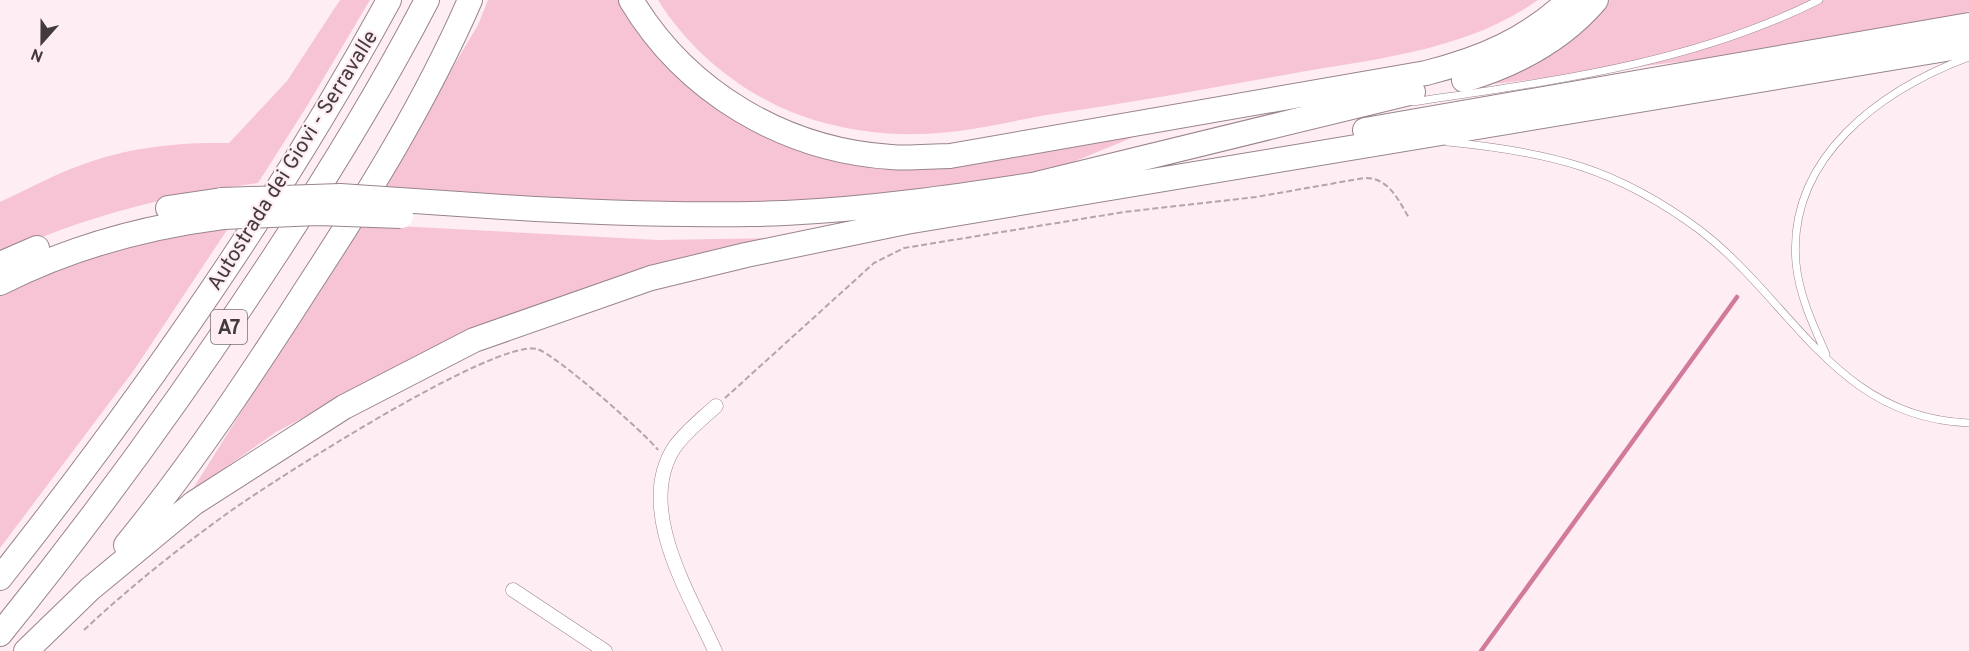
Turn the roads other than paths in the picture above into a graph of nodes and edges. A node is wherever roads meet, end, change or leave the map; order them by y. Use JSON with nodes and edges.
{"nodes":[{"id":1,"x":389,"y":0,"type":"edge"},
{"id":2,"x":427,"y":0,"type":"edge"},
{"id":3,"x":470,"y":0,"type":"edge"},
{"id":4,"x":631,"y":0,"type":"edge"},
{"id":5,"x":1569,"y":0,"type":"edge"},
{"id":6,"x":1596,"y":0,"type":"edge"},
{"id":7,"x":1819,"y":0,"type":"edge"},
{"id":8,"x":1969,"y":25,"type":"edge"},
{"id":9,"x":1969,"y":45,"type":"edge"},
{"id":10,"x":1969,"y":57,"type":"edge"},
{"id":11,"x":1306,"y":118,"type":"junction"},
{"id":12,"x":1413,"y":138,"type":"junction"},
{"id":13,"x":1037,"y":184,"type":"junction"},
{"id":14,"x":223,"y":208,"type":"junction"},
{"id":15,"x":455,"y":212,"type":"junction"},
{"id":16,"x":906,"y":222,"type":"junction"},
{"id":17,"x":0,"y":264,"type":"edge"},
{"id":18,"x":0,"y":283,"type":"edge"},
{"id":19,"x":1829,"y":359,"type":"junction"},
{"id":20,"x":716,"y":406,"type":"road end"},
{"id":21,"x":1969,"y":423,"type":"edge"},
{"id":22,"x":85,"y":471,"type":"junction"},
{"id":23,"x":0,"y":561,"type":"edge"},
{"id":24,"x":0,"y":578,"type":"edge"},
{"id":25,"x":90,"y":589,"type":"junction"},
{"id":26,"x":513,"y":591,"type":"dead end"},
{"id":27,"x":0,"y":634,"type":"edge"},
{"id":28,"x":26,"y":651,"type":"edge"},
{"id":29,"x":605,"y":651,"type":"edge"},
{"id":30,"x":715,"y":651,"type":"edge"}],
"edges":[{"from":1,"to":22,"type":"highway","name":"Autostrada dei Giovi - Serravalle","number":"A7"},
{"from":2,"to":27,"type":"highway","name":"Autostrada dei Giovi - Serravalle","number":"A7"},
{"from":3,"to":25,"type":"highway"},
{"from":4,"to":5,"type":"highway"},
{"from":6,"to":11,"type":"highway"},
{"from":7,"to":11,"type":"lane"},
{"from":8,"to":13,"type":"highway"},
{"from":9,"to":12,"type":"highway"},
{"from":10,"to":19,"type":"lane"},
{"from":11,"to":13,"type":"highway"},
{"from":12,"to":16,"type":"highway"},
{"from":12,"to":19,"type":"lane"},
{"from":13,"to":15,"type":"highway"},
{"from":14,"to":15,"type":"highway","bridge":true},
{"from":14,"to":17,"type":"highway"},
{"from":14,"to":18,"type":"highway"},
{"from":15,"to":16,"type":"highway"},
{"from":16,"to":25,"type":"highway"},
{"from":19,"to":21,"type":"lane"},
{"from":20,"to":30,"type":"street"},
{"from":22,"to":23,"type":"highway"},
{"from":22,"to":24,"type":"highway","name":"Autostrada dei Giovi - Serravalle","number":"A7"},
{"from":25,"to":28,"type":"highway"},
{"from":26,"to":29,"type":"street"}]}
